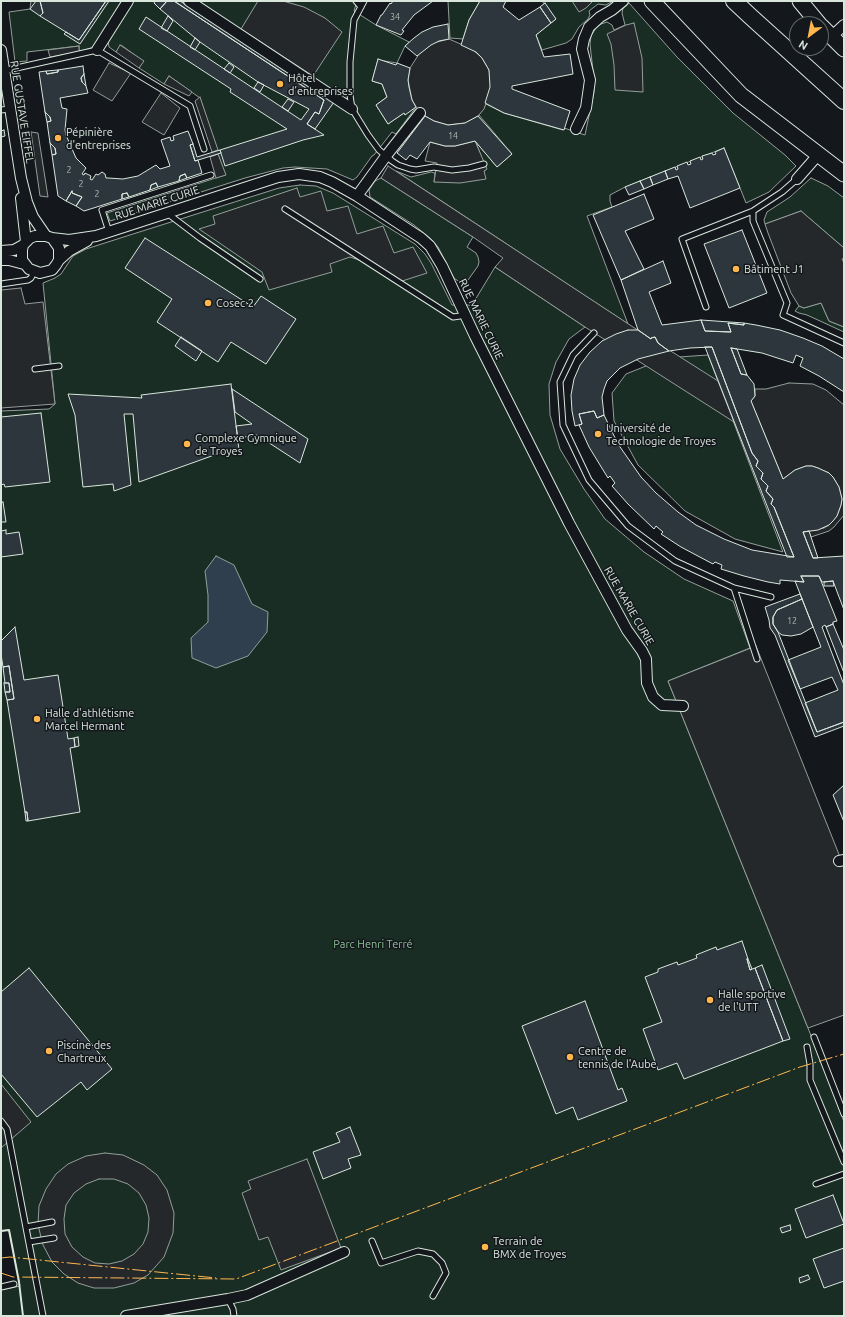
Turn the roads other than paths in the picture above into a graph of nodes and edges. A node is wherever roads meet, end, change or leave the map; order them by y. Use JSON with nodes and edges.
{"nodes":[{"id":1,"x":128,"y":1,"type":"edge"},
{"id":2,"x":189,"y":1,"type":"edge"},
{"id":3,"x":356,"y":1,"type":"edge"},
{"id":4,"x":364,"y":1,"type":"edge"},
{"id":5,"x":623,"y":1,"type":"edge"},
{"id":6,"x":652,"y":1,"type":"edge"},
{"id":7,"x":734,"y":1,"type":"edge"},
{"id":8,"x":800,"y":1,"type":"edge"},
{"id":9,"x":361,"y":7,"type":"junction"},
{"id":10,"x":813,"y":16,"type":"edge"},
{"id":11,"x":844,"y":25,"type":"edge"},
{"id":12,"x":829,"y":28,"type":"edge"},
{"id":13,"x":829,"y":34,"type":"edge"},
{"id":14,"x":844,"y":49,"type":"edge"},
{"id":15,"x":1,"y":50,"type":"edge"},
{"id":16,"x":97,"y":50,"type":"junction"},
{"id":17,"x":3,"y":71,"type":"junction"},
{"id":18,"x":844,"y":101,"type":"edge"},
{"id":19,"x":5,"y":109,"type":"edge"},
{"id":20,"x":352,"y":109,"type":"junction"},
{"id":21,"x":420,"y":113,"type":"dead end"},
{"id":22,"x":576,"y":129,"type":"dead end"},
{"id":23,"x":204,"y":149,"type":"dead end"},
{"id":24,"x":818,"y":155,"type":"junction"},
{"id":25,"x":386,"y":156,"type":"junction"},
{"id":26,"x":484,"y":164,"type":"dead end"},
{"id":27,"x":844,"y":174,"type":"edge"},
{"id":28,"x":211,"y":175,"type":"dead end"},
{"id":29,"x":21,"y":178,"type":"junction"},
{"id":30,"x":797,"y":179,"type":"joint"},
{"id":31,"x":357,"y":196,"type":"junction"},
{"id":32,"x":285,"y":209,"type":"dead end"},
{"id":33,"x":753,"y":211,"type":"junction"},
{"id":34,"x":166,"y":213,"type":"junction"},
{"id":35,"x":109,"y":232,"type":"junction"},
{"id":36,"x":96,"y":236,"type":"junction"},
{"id":37,"x":49,"y":237,"type":"junction"},
{"id":38,"x":25,"y":244,"type":"junction"},
{"id":39,"x":1,"y":251,"type":"edge"},
{"id":40,"x":1,"y":260,"type":"edge"},
{"id":41,"x":59,"y":260,"type":"junction"},
{"id":42,"x":24,"y":264,"type":"junction"},
{"id":43,"x":34,"y":272,"type":"junction"},
{"id":44,"x":260,"y":279,"type":"dead end"},
{"id":45,"x":1,"y":284,"type":"edge"},
{"id":46,"x":706,"y":307,"type":"dead end"},
{"id":47,"x":465,"y":314,"type":"junction"},
{"id":48,"x":594,"y":333,"type":"dead end"},
{"id":49,"x":844,"y":343,"type":"edge"},
{"id":50,"x":59,"y":366,"type":"dead end"},
{"id":51,"x":35,"y":368,"type":"dead end"},
{"id":52,"x":734,"y":588,"type":"junction"},
{"id":53,"x":771,"y":597,"type":"dead end"},
{"id":54,"x":757,"y":659,"type":"dead end"},
{"id":55,"x":683,"y":706,"type":"dead end"},
{"id":56,"x":814,"y":1037,"type":"dead end"},
{"id":57,"x":807,"y":1048,"type":"dead end"},
{"id":58,"x":844,"y":1114,"type":"edge"},
{"id":59,"x":1,"y":1121,"type":"edge"},
{"id":60,"x":844,"y":1162,"type":"edge"},
{"id":61,"x":844,"y":1174,"type":"edge"},
{"id":62,"x":816,"y":1184,"type":"dead end"},
{"id":63,"x":52,"y":1222,"type":"dead end"},
{"id":64,"x":26,"y":1227,"type":"junction"},
{"id":65,"x":54,"y":1238,"type":"dead end"},
{"id":66,"x":372,"y":1241,"type":"dead end"},
{"id":67,"x":29,"y":1242,"type":"junction"},
{"id":68,"x":344,"y":1252,"type":"dead end"},
{"id":69,"x":14,"y":1284,"type":"dead end"},
{"id":70,"x":1,"y":1287,"type":"edge"},
{"id":71,"x":433,"y":1296,"type":"dead end"},
{"id":72,"x":228,"y":1299,"type":"junction"},
{"id":73,"x":43,"y":1316,"type":"edge"},
{"id":74,"x":126,"y":1316,"type":"edge"},
{"id":75,"x":234,"y":1316,"type":"edge"}],
"edges":[{"from":1,"to":16,"type":"street"},
{"from":2,"to":20,"type":"street"},
{"from":3,"to":9,"type":"lane"},
{"from":4,"to":9,"type":"lane"},
{"from":5,"to":22,"type":"street"},
{"from":6,"to":24,"type":"street"},
{"from":7,"to":18,"type":"main road"},
{"from":8,"to":10,"type":"street"},
{"from":9,"to":20,"type":"lane"},
{"from":11,"to":12,"type":"street"},
{"from":13,"to":14,"type":"street"},
{"from":15,"to":17,"type":"street","name":"RUE GUSTAVE EIFFEL"},
{"from":16,"to":17,"type":"lane"},
{"from":16,"to":23,"type":"lane"},
{"from":17,"to":19,"type":"street","name":"RUE GUSTAVE EIFFEL"},
{"from":19,"to":29,"type":"street","name":"RUE GUSTAVE EIFFEL"},
{"from":20,"to":25,"type":"lane"},
{"from":21,"to":25,"type":"street"},
{"from":24,"to":27,"type":"street"},
{"from":24,"to":30,"type":"street"},
{"from":25,"to":26,"type":"lane"},
{"from":25,"to":31,"type":"street"},
{"from":28,"to":35,"type":"lane"},
{"from":29,"to":37,"type":"street","name":"RUE GUSTAVE EIFFEL"},
{"from":29,"to":38,"type":"street","name":"RUE GUSTAVE EIFFEL"},
{"from":30,"to":33,"type":"lane"},
{"from":31,"to":34,"type":"street","name":"RUE MARIE CURIE"},
{"from":31,"to":47,"type":"street","name":"RUE MARIE CURIE"},
{"from":32,"to":47,"type":"lane"},
{"from":33,"to":46,"type":"lane"},
{"from":33,"to":49,"type":"lane"},
{"from":34,"to":35,"type":"street","name":"RUE MARIE CURIE"},
{"from":34,"to":44,"type":"lane"},
{"from":35,"to":36,"type":"street","name":"RUE MARIE CURIE"},
{"from":36,"to":37,"type":"street","name":"RUE MARIE CURIE"},
{"from":36,"to":41,"type":"street","name":"RUE MARIE CURIE"},
{"from":37,"to":38,"type":"street"},
{"from":37,"to":41,"type":"street"},
{"from":38,"to":39,"type":"street"},
{"from":38,"to":42,"type":"street"},
{"from":40,"to":42,"type":"street"},
{"from":41,"to":43,"type":"street"},
{"from":42,"to":43,"type":"street"},
{"from":43,"to":45,"type":"lane"},
{"from":47,"to":55,"type":"street","name":"RUE MARIE CURIE"},
{"from":48,"to":52,"type":"lane"},
{"from":50,"to":51,"type":"lane"},
{"from":52,"to":53,"type":"lane"},
{"from":52,"to":54,"type":"lane"},
{"from":56,"to":58,"type":"lane"},
{"from":57,"to":60,"type":"lane"},
{"from":59,"to":64,"type":"lane"},
{"from":61,"to":62,"type":"lane"},
{"from":63,"to":64,"type":"lane"},
{"from":64,"to":67,"type":"lane"},
{"from":65,"to":67,"type":"lane"},
{"from":66,"to":71,"type":"lane"},
{"from":67,"to":73,"type":"lane"},
{"from":68,"to":72,"type":"street"},
{"from":69,"to":70,"type":"lane"},
{"from":72,"to":74,"type":"street"},
{"from":72,"to":75,"type":"lane"}]}
